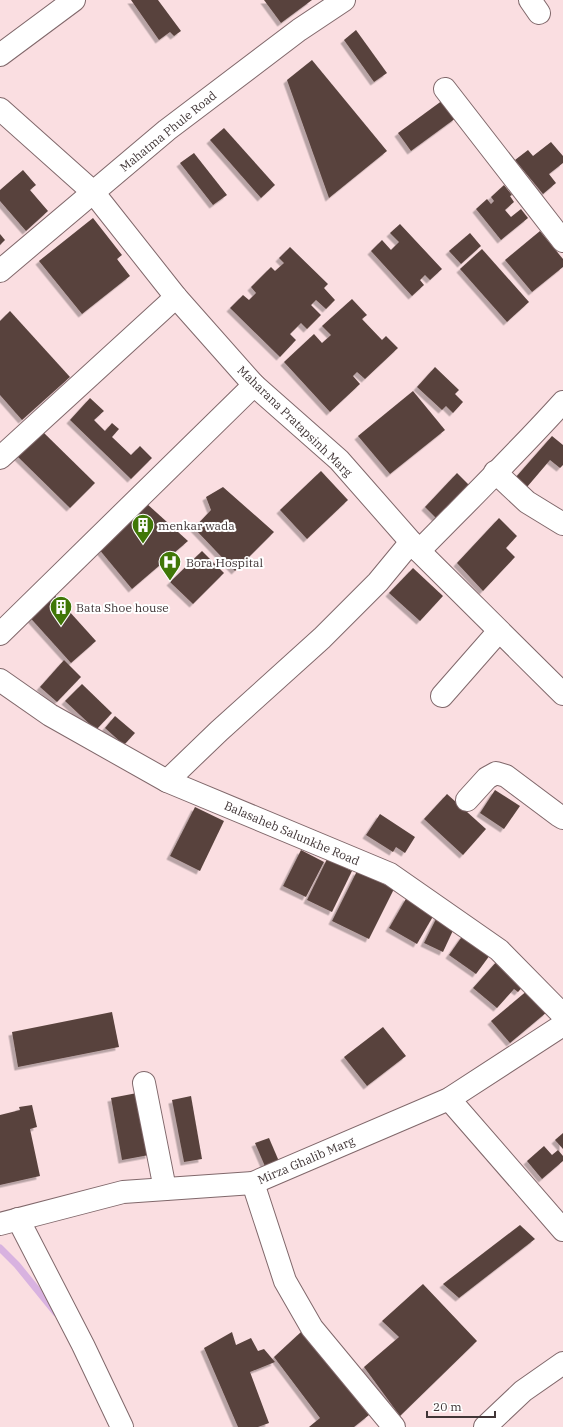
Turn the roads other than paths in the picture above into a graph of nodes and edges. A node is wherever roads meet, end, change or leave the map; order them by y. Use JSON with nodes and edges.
{"nodes":[{"id":1,"x":74,"y":0,"type":"edge"},
{"id":2,"x":344,"y":0,"type":"edge"},
{"id":3,"x":0,"y":55,"type":"edge"},
{"id":4,"x":445,"y":89,"type":"dead end"},
{"id":5,"x":0,"y":109,"type":"edge"},
{"id":6,"x":93,"y":192,"type":"junction"},
{"id":7,"x":563,"y":241,"type":"edge"},
{"id":8,"x":0,"y":272,"type":"edge"},
{"id":9,"x":176,"y":297,"type":"junction"},
{"id":10,"x":254,"y":384,"type":"junction"},
{"id":11,"x":563,"y":402,"type":"edge"},
{"id":12,"x":0,"y":458,"type":"edge"},
{"id":13,"x":495,"y":472,"type":"junction"},
{"id":14,"x":563,"y":524,"type":"edge"},
{"id":15,"x":415,"y":547,"type":"junction"},
{"id":16,"x":499,"y":630,"type":"junction"},
{"id":17,"x":0,"y":634,"type":"edge"},
{"id":18,"x":0,"y":680,"type":"edge"},
{"id":19,"x":563,"y":694,"type":"edge"},
{"id":20,"x":442,"y":696,"type":"dead end"},
{"id":21,"x":167,"y":781,"type":"junction"},
{"id":22,"x":467,"y":800,"type":"dead end"},
{"id":23,"x":563,"y":818,"type":"edge"},
{"id":24,"x":563,"y":1015,"type":"edge"},
{"id":25,"x":563,"y":1024,"type":"edge"},
{"id":26,"x":144,"y":1083,"type":"dead end"},
{"id":27,"x":449,"y":1099,"type":"junction"},
{"id":28,"x":253,"y":1183,"type":"junction"},
{"id":29,"x":165,"y":1189,"type":"junction"},
{"id":30,"x":9,"y":1222,"type":"edge"},
{"id":31,"x":563,"y":1230,"type":"edge"},
{"id":32,"x":563,"y":1363,"type":"edge"},
{"id":33,"x":122,"y":1427,"type":"edge"},
{"id":34,"x":394,"y":1427,"type":"edge"},
{"id":35,"x":485,"y":1427,"type":"edge"}],
"edges":[{"from":1,"to":3,"type":"street"},
{"from":2,"to":6,"type":"street","name":"Mahatma Phule Road"},
{"from":4,"to":7,"type":"street"},
{"from":5,"to":6,"type":"street","name":"Maharana Pratapsinh Marg"},
{"from":6,"to":8,"type":"street","name":"Mahatma Phule Road"},
{"from":6,"to":9,"type":"street","name":"Maharana Pratapsinh Marg"},
{"from":9,"to":10,"type":"street","name":"Maharana Pratapsinh Marg"},
{"from":9,"to":12,"type":"street"},
{"from":10,"to":15,"type":"street","name":"Maharana Pratapsinh Marg"},
{"from":10,"to":17,"type":"street"},
{"from":11,"to":13,"type":"street"},
{"from":13,"to":14,"type":"street"},
{"from":13,"to":15,"type":"street"},
{"from":15,"to":16,"type":"street","name":"Maharana Pratapsinh Marg"},
{"from":15,"to":21,"type":"street"},
{"from":16,"to":19,"type":"street","name":"Maharana Pratapsinh Marg"},
{"from":16,"to":20,"type":"street"},
{"from":18,"to":21,"type":"street","name":"Balasaheb Salunkhe Road"},
{"from":21,"to":24,"type":"street","name":"Balasaheb Salunkhe Road"},
{"from":22,"to":23,"type":"street"},
{"from":25,"to":27,"type":"street","name":"Mirza Ghalib Marg"},
{"from":26,"to":29,"type":"street"},
{"from":27,"to":28,"type":"street","name":"Mirza Ghalib Marg"},
{"from":27,"to":31,"type":"street"},
{"from":28,"to":29,"type":"street","name":"Mirza Ghalib Marg"},
{"from":28,"to":34,"type":"street"},
{"from":29,"to":30,"type":"street","name":"Mirza Ghalib Marg"},
{"from":30,"to":33,"type":"street"},
{"from":32,"to":35,"type":"street"}]}
